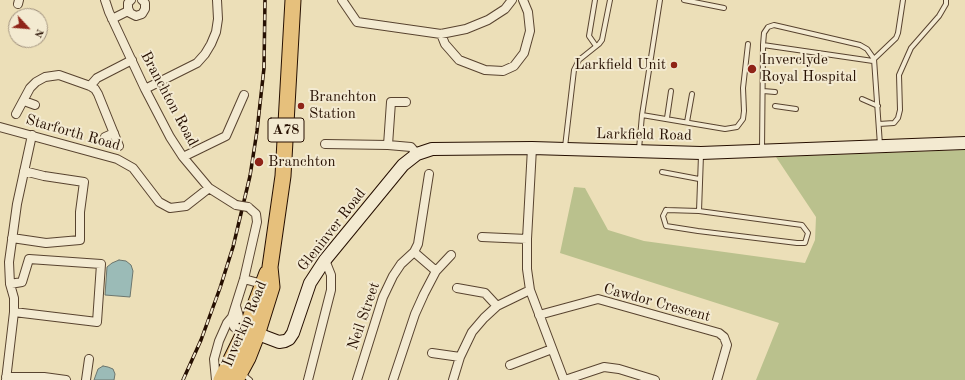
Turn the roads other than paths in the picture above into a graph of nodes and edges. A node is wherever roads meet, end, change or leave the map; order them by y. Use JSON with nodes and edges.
{"nodes":[{"id":1,"x":105,"y":0,"type":"edge"},
{"id":2,"x":131,"y":0,"type":"edge"},
{"id":3,"x":142,"y":0,"type":"edge"},
{"id":4,"x":217,"y":0,"type":"edge"},
{"id":5,"x":294,"y":0,"type":"edge"},
{"id":6,"x":342,"y":0,"type":"edge"},
{"id":7,"x":512,"y":0,"type":"edge"},
{"id":8,"x":523,"y":0,"type":"edge"},
{"id":9,"x":595,"y":0,"type":"edge"},
{"id":10,"x":610,"y":0,"type":"edge"},
{"id":11,"x":660,"y":0,"type":"edge"},
{"id":12,"x":684,"y":0,"type":"edge"},
{"id":13,"x":903,"y":0,"type":"edge"},
{"id":14,"x":946,"y":0,"type":"edge"},
{"id":15,"x":724,"y":8,"type":"dead end"},
{"id":16,"x":128,"y":10,"type":"junction"},
{"id":17,"x":112,"y":19,"type":"junction"},
{"id":18,"x":440,"y":34,"type":"junction"},
{"id":19,"x":748,"y":44,"type":"dead end"},
{"id":20,"x":763,"y":45,"type":"junction"},
{"id":21,"x":596,"y":46,"type":"junction"},
{"id":22,"x":132,"y":60,"type":"junction"},
{"id":23,"x":874,"y":60,"type":"junction"},
{"id":24,"x":90,"y":86,"type":"junction"},
{"id":25,"x":145,"y":89,"type":"junction"},
{"id":26,"x":671,"y":91,"type":"dead end"},
{"id":27,"x":763,"y":91,"type":"junction"},
{"id":28,"x":775,"y":92,"type":"dead end"},
{"id":29,"x":692,"y":94,"type":"dead end"},
{"id":30,"x":244,"y":95,"type":"dead end"},
{"id":31,"x":862,"y":99,"type":"dead end"},
{"id":32,"x":24,"y":101,"type":"junction"},
{"id":33,"x":406,"y":102,"type":"dead end"},
{"id":34,"x":35,"y":105,"type":"dead end"},
{"id":35,"x":775,"y":106,"type":"dead end"},
{"id":36,"x":878,"y":106,"type":"junction"},
{"id":37,"x":796,"y":108,"type":"dead end"},
{"id":38,"x":16,"y":114,"type":"dead end"},
{"id":39,"x":642,"y":115,"type":"junction"},
{"id":40,"x":667,"y":118,"type":"junction"},
{"id":41,"x":687,"y":122,"type":"junction"},
{"id":42,"x":879,"y":124,"type":"junction"},
{"id":43,"x":0,"y":127,"type":"edge"},
{"id":44,"x":114,"y":133,"type":"junction"},
{"id":45,"x":32,"y":135,"type":"junction"},
{"id":46,"x":105,"y":137,"type":"dead end"},
{"id":47,"x":965,"y":143,"type":"edge"},
{"id":48,"x":325,"y":144,"type":"dead end"},
{"id":49,"x":388,"y":145,"type":"junction"},
{"id":50,"x":119,"y":146,"type":"dead end"},
{"id":51,"x":880,"y":146,"type":"junction"},
{"id":52,"x":532,"y":148,"type":"junction"},
{"id":53,"x":564,"y":149,"type":"junction"},
{"id":54,"x":762,"y":150,"type":"junction"},
{"id":55,"x":639,"y":152,"type":"junction"},
{"id":56,"x":701,"y":153,"type":"junction"},
{"id":57,"x":417,"y":154,"type":"junction"},
{"id":58,"x":183,"y":157,"type":"junction"},
{"id":59,"x":24,"y":171,"type":"junction"},
{"id":60,"x":662,"y":172,"type":"dead end"},
{"id":61,"x":429,"y":174,"type":"dead end"},
{"id":62,"x":699,"y":178,"type":"junction"},
{"id":63,"x":209,"y":188,"type":"junction"},
{"id":64,"x":699,"y":211,"type":"junction"},
{"id":65,"x":482,"y":237,"type":"dead end"},
{"id":66,"x":12,"y":238,"type":"junction"},
{"id":67,"x":527,"y":239,"type":"junction"},
{"id":68,"x":414,"y":252,"type":"junction"},
{"id":69,"x":451,"y":255,"type":"dead end"},
{"id":70,"x":325,"y":260,"type":"junction"},
{"id":71,"x":270,"y":268,"type":"junction"},
{"id":72,"x":436,"y":271,"type":"junction"},
{"id":73,"x":244,"y":280,"type":"junction"},
{"id":74,"x":10,"y":284,"type":"junction"},
{"id":75,"x":262,"y":284,"type":"junction"},
{"id":76,"x":457,"y":288,"type":"dead end"},
{"id":77,"x":530,"y":290,"type":"junction"},
{"id":78,"x":236,"y":306,"type":"junction"},
{"id":79,"x":497,"y":306,"type":"junction"},
{"id":80,"x":14,"y":312,"type":"junction"},
{"id":81,"x":539,"y":315,"type":"junction"},
{"id":82,"x":232,"y":317,"type":"junction"},
{"id":83,"x":252,"y":332,"type":"junction"},
{"id":84,"x":552,"y":349,"type":"junction"},
{"id":85,"x":432,"y":353,"type":"dead end"},
{"id":86,"x":460,"y":357,"type":"junction"},
{"id":87,"x":89,"y":360,"type":"dead end"},
{"id":88,"x":510,"y":365,"type":"dead end"},
{"id":89,"x":242,"y":377,"type":"edge"},
{"id":90,"x":6,"y":379,"type":"edge"},
{"id":91,"x":66,"y":380,"type":"edge"},
{"id":92,"x":86,"y":380,"type":"edge"},
{"id":93,"x":216,"y":380,"type":"edge"},
{"id":94,"x":221,"y":380,"type":"edge"},
{"id":95,"x":308,"y":380,"type":"edge"},
{"id":96,"x":357,"y":380,"type":"edge"},
{"id":97,"x":393,"y":380,"type":"edge"},
{"id":98,"x":453,"y":380,"type":"edge"},
{"id":99,"x":565,"y":380,"type":"edge"},
{"id":100,"x":655,"y":380,"type":"edge"},
{"id":101,"x":717,"y":380,"type":"edge"}],
"edges":[{"from":1,"to":17,"type":"street","name":"Branchton Road"},
{"from":2,"to":16,"type":"street"},
{"from":3,"to":16,"type":"street"},
{"from":4,"to":25,"type":"street"},
{"from":5,"to":71,"type":"highway","name":"Inverkip Road","number":"A78"},
{"from":6,"to":18,"type":"street"},
{"from":7,"to":18,"type":"street"},
{"from":8,"to":18,"type":"street"},
{"from":9,"to":21,"type":"lane"},
{"from":10,"to":21,"type":"lane"},
{"from":11,"to":39,"type":"lane"},
{"from":12,"to":15,"type":"lane"},
{"from":13,"to":23,"type":"lane"},
{"from":14,"to":42,"type":"lane"},
{"from":16,"to":17,"type":"street"},
{"from":17,"to":22,"type":"street","name":"Branchton Road"},
{"from":19,"to":41,"type":"lane"},
{"from":20,"to":23,"type":"lane"},
{"from":20,"to":23,"type":"lane"},
{"from":20,"to":27,"type":"lane"},
{"from":21,"to":53,"type":"lane"},
{"from":22,"to":24,"type":"street"},
{"from":22,"to":25,"type":"street","name":"Branchton Road"},
{"from":23,"to":36,"type":"lane"},
{"from":24,"to":32,"type":"street"},
{"from":24,"to":44,"type":"street"},
{"from":25,"to":58,"type":"street","name":"Branchton Road"},
{"from":26,"to":40,"type":"lane"},
{"from":27,"to":28,"type":"lane"},
{"from":27,"to":54,"type":"lane"},
{"from":29,"to":41,"type":"lane"},
{"from":30,"to":58,"type":"street"},
{"from":31,"to":36,"type":"lane"},
{"from":32,"to":34,"type":"street"},
{"from":32,"to":38,"type":"street"},
{"from":33,"to":49,"type":"street"},
{"from":35,"to":37,"type":"lane"},
{"from":36,"to":42,"type":"lane"},
{"from":39,"to":40,"type":"lane"},
{"from":39,"to":55,"type":"lane"},
{"from":40,"to":41,"type":"lane"},
{"from":42,"to":51,"type":"lane"},
{"from":43,"to":45,"type":"street","name":"Starforth Road"},
{"from":44,"to":46,"type":"street"},
{"from":44,"to":50,"type":"street"},
{"from":45,"to":59,"type":"street"},
{"from":45,"to":63,"type":"street","name":"Starforth Road"},
{"from":47,"to":51,"type":"street","name":"Larkfield Road"},
{"from":48,"to":49,"type":"street"},
{"from":49,"to":57,"type":"street"},
{"from":51,"to":54,"type":"street","name":"Larkfield Road"},
{"from":52,"to":53,"type":"street","name":"Larkfield Road"},
{"from":52,"to":57,"type":"street","name":"Larkfield Road"},
{"from":52,"to":67,"type":"street"},
{"from":53,"to":55,"type":"street","name":"Larkfield Road"},
{"from":54,"to":56,"type":"street","name":"Larkfield Road"},
{"from":55,"to":56,"type":"street","name":"Larkfield Road"},
{"from":56,"to":62,"type":"lane"},
{"from":57,"to":70,"type":"street","name":"Gleninver Road"},
{"from":58,"to":63,"type":"street","name":"Branchton Road"},
{"from":59,"to":66,"type":"street"},
{"from":59,"to":66,"type":"street"},
{"from":60,"to":62,"type":"lane"},
{"from":61,"to":68,"type":"street","name":"Neil Street"},
{"from":62,"to":64,"type":"lane"},
{"from":63,"to":73,"type":"street","name":"Branchton Road","bridge":true},
{"from":64,"to":64,"type":"lane"},
{"from":65,"to":67,"type":"street"},
{"from":66,"to":74,"type":"street"},
{"from":67,"to":77,"type":"street"},
{"from":68,"to":72,"type":"street"},
{"from":68,"to":96,"type":"street","name":"Neil Street"},
{"from":69,"to":72,"type":"street"},
{"from":70,"to":83,"type":"street","name":"Gleninver Road"},
{"from":70,"to":95,"type":"street"},
{"from":71,"to":75,"type":"highway","name":"Inverkip Road","number":"A78"},
{"from":71,"to":83,"type":"highway","name":"Inverkip Road","number":"A78"},
{"from":72,"to":97,"type":"street"},
{"from":73,"to":75,"type":"street"},
{"from":73,"to":78,"type":"street"},
{"from":74,"to":80,"type":"street"},
{"from":74,"to":80,"type":"street"},
{"from":75,"to":83,"type":"highway","name":"Inverkip Road","number":"A78"},
{"from":76,"to":79,"type":"street"},
{"from":77,"to":79,"type":"street"},
{"from":77,"to":81,"type":"street"},
{"from":78,"to":82,"type":"street"},
{"from":78,"to":83,"type":"street"},
{"from":79,"to":86,"type":"street"},
{"from":80,"to":90,"type":"street"},
{"from":81,"to":84,"type":"street"},
{"from":81,"to":101,"type":"street","name":"Cawdor Crescent"},
{"from":82,"to":83,"type":"street"},
{"from":82,"to":93,"type":"street"},
{"from":83,"to":89,"type":"highway","name":"Inverkip Road","number":"A78"},
{"from":83,"to":94,"type":"highway","name":"Inverkip Road","number":"A78"},
{"from":84,"to":88,"type":"street"},
{"from":84,"to":99,"type":"street"},
{"from":85,"to":86,"type":"street"},
{"from":86,"to":98,"type":"street"},
{"from":87,"to":92,"type":"street"},
{"from":90,"to":91,"type":"street"},
{"from":99,"to":100,"type":"street"}]}
